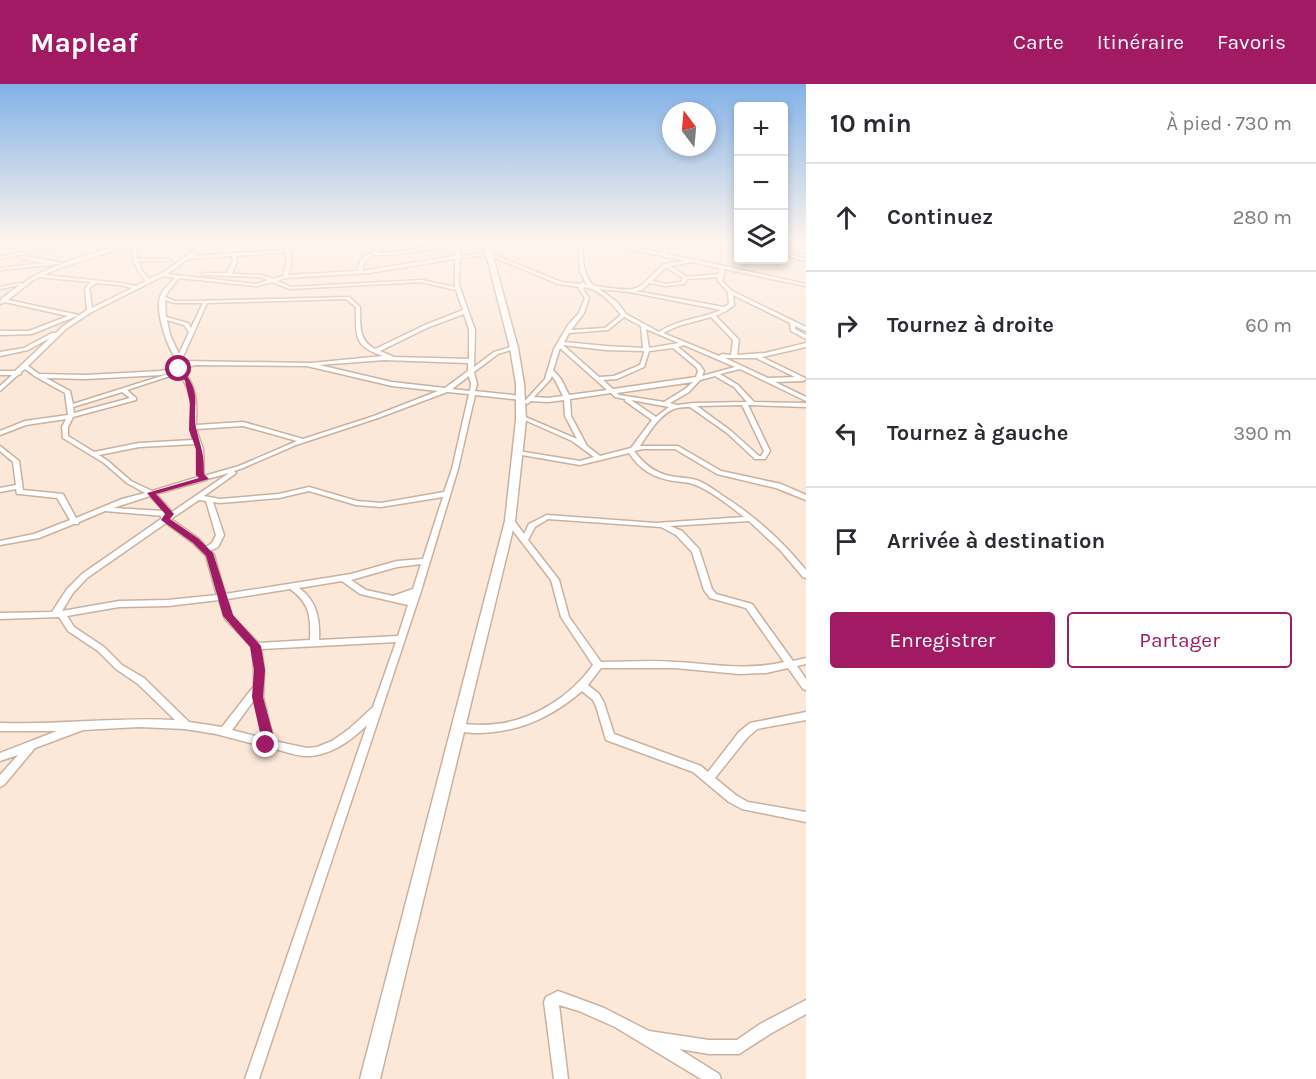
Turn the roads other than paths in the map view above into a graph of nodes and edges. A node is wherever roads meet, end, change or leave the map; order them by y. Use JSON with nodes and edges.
{"nodes":[{"id":1,"x":20,"y":288,"type":"edge"},
{"id":2,"x":87,"y":288,"type":"edge"},
{"id":3,"x":127,"y":288,"type":"edge"},
{"id":4,"x":137,"y":288,"type":"edge"},
{"id":5,"x":171,"y":288,"type":"edge"},
{"id":6,"x":340,"y":288,"type":"edge"},
{"id":7,"x":499,"y":288,"type":"edge"},
{"id":8,"x":583,"y":288,"type":"edge"},
{"id":9,"x":640,"y":288,"type":"edge"},
{"id":10,"x":727,"y":288,"type":"edge"},
{"id":11,"x":459,"y":289,"type":"edge"},
{"id":12,"x":596,"y":289,"type":"joint"},
{"id":13,"x":628,"y":291,"type":"junction"},
{"id":14,"x":730,"y":292,"type":"junction"},
{"id":15,"x":129,"y":293,"type":"junction"},
{"id":16,"x":162,"y":298,"type":"junction"},
{"id":17,"x":338,"y":298,"type":"junction"},
{"id":18,"x":206,"y":301,"type":"junction"},
{"id":19,"x":2,"y":302,"type":"edge"},
{"id":20,"x":725,"y":309,"type":"junction"},
{"id":21,"x":89,"y":311,"type":"junction"},
{"id":22,"x":466,"y":311,"type":"junction"},
{"id":23,"x":624,"y":315,"type":"junction"},
{"id":24,"x":712,"y":315,"type":"junction"},
{"id":25,"x":74,"y":316,"type":"junction"},
{"id":26,"x":164,"y":318,"type":"junction"},
{"id":27,"x":792,"y":324,"type":"junction"},
{"id":28,"x":644,"y":329,"type":"junction"},
{"id":29,"x":806,"y":329,"type":"edge"},
{"id":30,"x":191,"y":331,"type":"junction"},
{"id":31,"x":60,"y":332,"type":"junction"},
{"id":32,"x":0,"y":333,"type":"edge"},
{"id":33,"x":567,"y":333,"type":"junction"},
{"id":34,"x":656,"y":333,"type":"junction"},
{"id":35,"x":806,"y":337,"type":"edge"},
{"id":36,"x":560,"y":344,"type":"junction"},
{"id":37,"x":683,"y":344,"type":"junction"},
{"id":38,"x":806,"y":345,"type":"edge"},
{"id":39,"x":674,"y":346,"type":"junction"},
{"id":40,"x":514,"y":348,"type":"junction"},
{"id":41,"x":644,"y":348,"type":"junction"},
{"id":42,"x":376,"y":352,"type":"junction"},
{"id":43,"x":0,"y":354,"type":"edge"},
{"id":44,"x":710,"y":354,"type":"junction"},
{"id":45,"x":734,"y":357,"type":"junction"},
{"id":46,"x":760,"y":357,"type":"junction"},
{"id":47,"x":392,"y":358,"type":"junction"},
{"id":48,"x":179,"y":360,"type":"junction"},
{"id":49,"x":345,"y":360,"type":"junction"},
{"id":50,"x":194,"y":364,"type":"junction"},
{"id":51,"x":307,"y":364,"type":"junction"},
{"id":52,"x":26,"y":366,"type":"junction"},
{"id":53,"x":471,"y":366,"type":"junction"},
{"id":54,"x":742,"y":367,"type":"junction"},
{"id":55,"x":181,"y":369,"type":"junction"},
{"id":56,"x":550,"y":370,"type":"junction"},
{"id":57,"x":0,"y":373,"type":"edge"},
{"id":58,"x":19,"y":373,"type":"junction"},
{"id":59,"x":717,"y":375,"type":"junction"},
{"id":60,"x":38,"y":376,"type":"junction"},
{"id":61,"x":66,"y":377,"type":"junction"},
{"id":62,"x":597,"y":379,"type":"junction"},
{"id":63,"x":698,"y":379,"type":"junction"},
{"id":64,"x":766,"y":380,"type":"junction"},
{"id":65,"x":802,"y":380,"type":"edge"},
{"id":66,"x":50,"y":382,"type":"junction"},
{"id":67,"x":0,"y":389,"type":"edge"},
{"id":68,"x":122,"y":389,"type":"junction"},
{"id":69,"x":446,"y":390,"type":"junction"},
{"id":70,"x":612,"y":392,"type":"junction"},
{"id":71,"x":473,"y":395,"type":"junction"},
{"id":72,"x":567,"y":398,"type":"junction"},
{"id":73,"x":627,"y":399,"type":"junction"},
{"id":74,"x":806,"y":399,"type":"edge"},
{"id":75,"x":666,"y":403,"type":"junction"},
{"id":76,"x":744,"y":404,"type":"junction"},
{"id":77,"x":752,"y":404,"type":"junction"},
{"id":78,"x":806,"y":405,"type":"edge"},
{"id":79,"x":71,"y":406,"type":"junction"},
{"id":80,"x":523,"y":406,"type":"junction"},
{"id":81,"x":675,"y":406,"type":"junction"},
{"id":82,"x":692,"y":406,"type":"junction"},
{"id":83,"x":71,"y":416,"type":"junction"},
{"id":84,"x":656,"y":420,"type":"junction"},
{"id":85,"x":193,"y":427,"type":"junction"},
{"id":86,"x":0,"y":433,"type":"edge"},
{"id":87,"x":304,"y":441,"type":"junction"},
{"id":88,"x":197,"y":442,"type":"junction"},
{"id":89,"x":585,"y":447,"type":"junction"},
{"id":90,"x":0,"y":448,"type":"edge"},
{"id":91,"x":119,"y":449,"type":"junction"},
{"id":92,"x":632,"y":450,"type":"junction"},
{"id":93,"x":518,"y":453,"type":"junction"},
{"id":94,"x":93,"y":454,"type":"junction"},
{"id":95,"x":599,"y":458,"type":"junction"},
{"id":96,"x":106,"y":462,"type":"junction"},
{"id":97,"x":242,"y":467,"type":"junction"},
{"id":98,"x":204,"y":479,"type":"junction"},
{"id":99,"x":18,"y":487,"type":"junction"},
{"id":100,"x":0,"y":490,"type":"edge"},
{"id":101,"x":151,"y":493,"type":"junction"},
{"id":102,"x":447,"y":494,"type":"junction"},
{"id":103,"x":197,"y":497,"type":"junction"},
{"id":104,"x":806,"y":498,"type":"edge"},
{"id":105,"x":209,"y":500,"type":"junction"},
{"id":106,"x":105,"y":510,"type":"junction"},
{"id":107,"x":167,"y":516,"type":"junction"},
{"id":108,"x":752,"y":519,"type":"junction"},
{"id":109,"x":510,"y":521,"type":"junction"},
{"id":110,"x":75,"y":522,"type":"junction"},
{"id":111,"x":656,"y":525,"type":"junction"},
{"id":112,"x":524,"y":540,"type":"junction"},
{"id":113,"x":0,"y":543,"type":"edge"},
{"id":114,"x":206,"y":550,"type":"junction"},
{"id":115,"x":426,"y":561,"type":"junction"},
{"id":116,"x":806,"y":575,"type":"edge"},
{"id":117,"x":343,"y":578,"type":"junction"},
{"id":118,"x":291,"y":586,"type":"junction"},
{"id":119,"x":417,"y":591,"type":"junction"},
{"id":120,"x":223,"y":597,"type":"junction"},
{"id":121,"x":391,"y":599,"type":"junction"},
{"id":122,"x":413,"y":603,"type":"junction"},
{"id":123,"x":58,"y":615,"type":"junction"},
{"id":124,"x":1,"y":616,"type":"edge"},
{"id":125,"x":401,"y":639,"type":"junction"},
{"id":126,"x":314,"y":643,"type":"junction"},
{"id":127,"x":256,"y":646,"type":"junction"},
{"id":128,"x":806,"y":662,"type":"edge"},
{"id":129,"x":598,"y":665,"type":"junction"},
{"id":130,"x":791,"y":665,"type":"junction"},
{"id":131,"x":582,"y":686,"type":"junction"},
{"id":132,"x":806,"y":686,"type":"edge"},
{"id":133,"x":257,"y":689,"type":"junction"},
{"id":134,"x":378,"y":706,"type":"junction"},
{"id":135,"x":806,"y":716,"type":"edge"},
{"id":136,"x":88,"y":724,"type":"junction"},
{"id":137,"x":186,"y":725,"type":"junction"},
{"id":138,"x":0,"y":727,"type":"edge"},
{"id":139,"x":458,"y":728,"type":"junction"},
{"id":140,"x":224,"y":732,"type":"junction"},
{"id":141,"x":270,"y":745,"type":"junction"},
{"id":142,"x":32,"y":746,"type":"junction"},
{"id":143,"x":0,"y":757,"type":"edge"},
{"id":144,"x":709,"y":778,"type":"junction"},
{"id":145,"x":0,"y":782,"type":"edge"},
{"id":146,"x":806,"y":817,"type":"edge"},
{"id":147,"x":806,"y":1007,"type":"edge"},
{"id":148,"x":646,"y":1038,"type":"junction"},
{"id":149,"x":252,"y":1079,"type":"edge"},
{"id":150,"x":370,"y":1079,"type":"edge"},
{"id":151,"x":561,"y":1079,"type":"edge"},
{"id":152,"x":714,"y":1079,"type":"edge"}],
"edges":[{"from":1,"to":19,"type":"street"},
{"from":2,"to":21,"type":"street"},
{"from":3,"to":15,"type":"street"},
{"from":4,"to":15,"type":"street"},
{"from":5,"to":16,"type":"street"},
{"from":6,"to":17,"type":"street"},
{"from":7,"to":40,"type":"highway"},
{"from":8,"to":33,"type":"street"},
{"from":9,"to":13,"type":"street"},
{"from":10,"to":14,"type":"street"},
{"from":11,"to":22,"type":"street"},
{"from":12,"to":13,"type":"street"},
{"from":12,"to":23,"type":"street"},
{"from":13,"to":20,"type":"street"},
{"from":14,"to":20,"type":"street"},
{"from":14,"to":27,"type":"street"},
{"from":15,"to":21,"type":"street"},
{"from":16,"to":18,"type":"street"},
{"from":16,"to":26,"type":"street"},
{"from":17,"to":18,"type":"street"},
{"from":17,"to":42,"type":"street"},
{"from":18,"to":30,"type":"street"},
{"from":19,"to":25,"type":"street"},
{"from":20,"to":24,"type":"street"},
{"from":21,"to":25,"type":"street"},
{"from":21,"to":31,"type":"street"},
{"from":22,"to":42,"type":"street"},
{"from":22,"to":53,"type":"street"},
{"from":23,"to":28,"type":"street"},
{"from":23,"to":33,"type":"street"},
{"from":24,"to":34,"type":"street"},
{"from":24,"to":45,"type":"street"},
{"from":25,"to":32,"type":"street"},
{"from":26,"to":30,"type":"street"},
{"from":26,"to":48,"type":"street"},
{"from":27,"to":29,"type":"street"},
{"from":27,"to":35,"type":"street"},
{"from":28,"to":34,"type":"street"},
{"from":28,"to":41,"type":"street"},
{"from":30,"to":48,"type":"street"},
{"from":31,"to":43,"type":"street"},
{"from":31,"to":52,"type":"street"},
{"from":33,"to":36,"type":"street"},
{"from":34,"to":37,"type":"street"},
{"from":36,"to":41,"type":"street"},
{"from":36,"to":56,"type":"street"},
{"from":36,"to":62,"type":"street"},
{"from":37,"to":39,"type":"street"},
{"from":37,"to":44,"type":"street"},
{"from":38,"to":46,"type":"street"},
{"from":39,"to":41,"type":"street"},
{"from":39,"to":63,"type":"street"},
{"from":40,"to":53,"type":"street"},
{"from":40,"to":80,"type":"highway"},
{"from":41,"to":62,"type":"street"},
{"from":42,"to":47,"type":"street"},
{"from":42,"to":49,"type":"street"},
{"from":44,"to":45,"type":"street"},
{"from":44,"to":54,"type":"street"},
{"from":45,"to":46,"type":"street"},
{"from":46,"to":65,"type":"street"},
{"from":47,"to":49,"type":"street"},
{"from":47,"to":53,"type":"street"},
{"from":48,"to":50,"type":"street"},
{"from":49,"to":51,"type":"street"},
{"from":50,"to":51,"type":"street"},
{"from":50,"to":55,"type":"street"},
{"from":51,"to":69,"type":"street"},
{"from":52,"to":58,"type":"street"},
{"from":52,"to":60,"type":"street"},
{"from":53,"to":69,"type":"street"},
{"from":53,"to":71,"type":"street"},
{"from":54,"to":59,"type":"street"},
{"from":54,"to":64,"type":"street"},
{"from":55,"to":61,"type":"street"},
{"from":55,"to":68,"type":"street"},
{"from":55,"to":85,"type":"street"},
{"from":56,"to":72,"type":"street"},
{"from":56,"to":80,"type":"street"},
{"from":57,"to":58,"type":"street"},
{"from":58,"to":67,"type":"street"},
{"from":59,"to":63,"type":"street"},
{"from":59,"to":77,"type":"street"},
{"from":60,"to":61,"type":"street"},
{"from":60,"to":66,"type":"street"},
{"from":61,"to":66,"type":"street"},
{"from":62,"to":70,"type":"street"},
{"from":63,"to":70,"type":"street"},
{"from":63,"to":75,"type":"street"},
{"from":64,"to":65,"type":"street"},
{"from":64,"to":74,"type":"street"},
{"from":66,"to":79,"type":"street"},
{"from":68,"to":79,"type":"street"},
{"from":68,"to":83,"type":"street"},
{"from":69,"to":71,"type":"street"},
{"from":69,"to":87,"type":"street"},
{"from":70,"to":72,"type":"street"},
{"from":70,"to":73,"type":"street"},
{"from":71,"to":80,"type":"street"},
{"from":71,"to":102,"type":"street"},
{"from":72,"to":80,"type":"street"},
{"from":72,"to":89,"type":"street"},
{"from":73,"to":75,"type":"street"},
{"from":73,"to":84,"type":"street"},
{"from":75,"to":81,"type":"street"},
{"from":76,"to":77,"type":"street"},
{"from":76,"to":82,"type":"street"},
{"from":76,"to":82,"type":"street"},
{"from":77,"to":78,"type":"street"},
{"from":79,"to":83,"type":"street"},
{"from":80,"to":89,"type":"street"},
{"from":80,"to":93,"type":"highway"},
{"from":81,"to":82,"type":"street"},
{"from":81,"to":84,"type":"street"},
{"from":83,"to":86,"type":"street"},
{"from":83,"to":94,"type":"street"},
{"from":84,"to":92,"type":"street"},
{"from":85,"to":87,"type":"street"},
{"from":85,"to":88,"type":"street"},
{"from":87,"to":97,"type":"street"},
{"from":88,"to":91,"type":"street"},
{"from":88,"to":98,"type":"street"},
{"from":89,"to":95,"type":"street"},
{"from":90,"to":99,"type":"street"},
{"from":91,"to":94,"type":"street"},
{"from":91,"to":96,"type":"street"},
{"from":92,"to":95,"type":"street"},
{"from":92,"to":104,"type":"street"},
{"from":92,"to":108,"type":"street"},
{"from":93,"to":95,"type":"street"},
{"from":93,"to":109,"type":"highway"},
{"from":94,"to":96,"type":"street"},
{"from":96,"to":101,"type":"street"},
{"from":97,"to":98,"type":"street"},
{"from":97,"to":103,"type":"street"},
{"from":98,"to":101,"type":"street"},
{"from":99,"to":100,"type":"street"},
{"from":99,"to":110,"type":"street"},
{"from":101,"to":106,"type":"street"},
{"from":101,"to":107,"type":"street"},
{"from":102,"to":105,"type":"street"},
{"from":102,"to":115,"type":"street"},
{"from":103,"to":105,"type":"street"},
{"from":103,"to":107,"type":"street"},
{"from":105,"to":114,"type":"street"},
{"from":106,"to":107,"type":"street"},
{"from":106,"to":110,"type":"street"},
{"from":107,"to":114,"type":"street"},
{"from":107,"to":123,"type":"street"},
{"from":108,"to":111,"type":"street"},
{"from":108,"to":116,"type":"street"},
{"from":109,"to":112,"type":"street"},
{"from":109,"to":139,"type":"highway"},
{"from":110,"to":113,"type":"street"},
{"from":111,"to":112,"type":"street"},
{"from":111,"to":130,"type":"street"},
{"from":112,"to":129,"type":"street"},
{"from":114,"to":120,"type":"street"},
{"from":115,"to":117,"type":"street"},
{"from":115,"to":119,"type":"street"},
{"from":117,"to":118,"type":"street"},
{"from":117,"to":121,"type":"street"},
{"from":118,"to":120,"type":"street"},
{"from":118,"to":126,"type":"street"},
{"from":119,"to":121,"type":"street"},
{"from":119,"to":122,"type":"street"},
{"from":120,"to":123,"type":"street"},
{"from":120,"to":127,"type":"street"},
{"from":121,"to":122,"type":"street"},
{"from":122,"to":125,"type":"street"},
{"from":123,"to":124,"type":"street"},
{"from":123,"to":137,"type":"street"},
{"from":125,"to":126,"type":"street"},
{"from":125,"to":134,"type":"street"},
{"from":126,"to":127,"type":"street"},
{"from":127,"to":133,"type":"street"},
{"from":128,"to":130,"type":"street"},
{"from":129,"to":130,"type":"street"},
{"from":129,"to":131,"type":"street"},
{"from":130,"to":132,"type":"street"},
{"from":131,"to":139,"type":"street"},
{"from":131,"to":144,"type":"street"},
{"from":133,"to":140,"type":"street"},
{"from":133,"to":141,"type":"street"},
{"from":134,"to":141,"type":"street"},
{"from":134,"to":149,"type":"street"},
{"from":135,"to":144,"type":"street"},
{"from":136,"to":137,"type":"street"},
{"from":136,"to":138,"type":"street"},
{"from":136,"to":142,"type":"street"},
{"from":137,"to":140,"type":"street"},
{"from":139,"to":150,"type":"highway"},
{"from":140,"to":141,"type":"street"},
{"from":142,"to":143,"type":"street"},
{"from":142,"to":145,"type":"street"},
{"from":144,"to":146,"type":"street"},
{"from":147,"to":148,"type":"street"},
{"from":148,"to":151,"type":"street"},
{"from":148,"to":152,"type":"street"}]}
